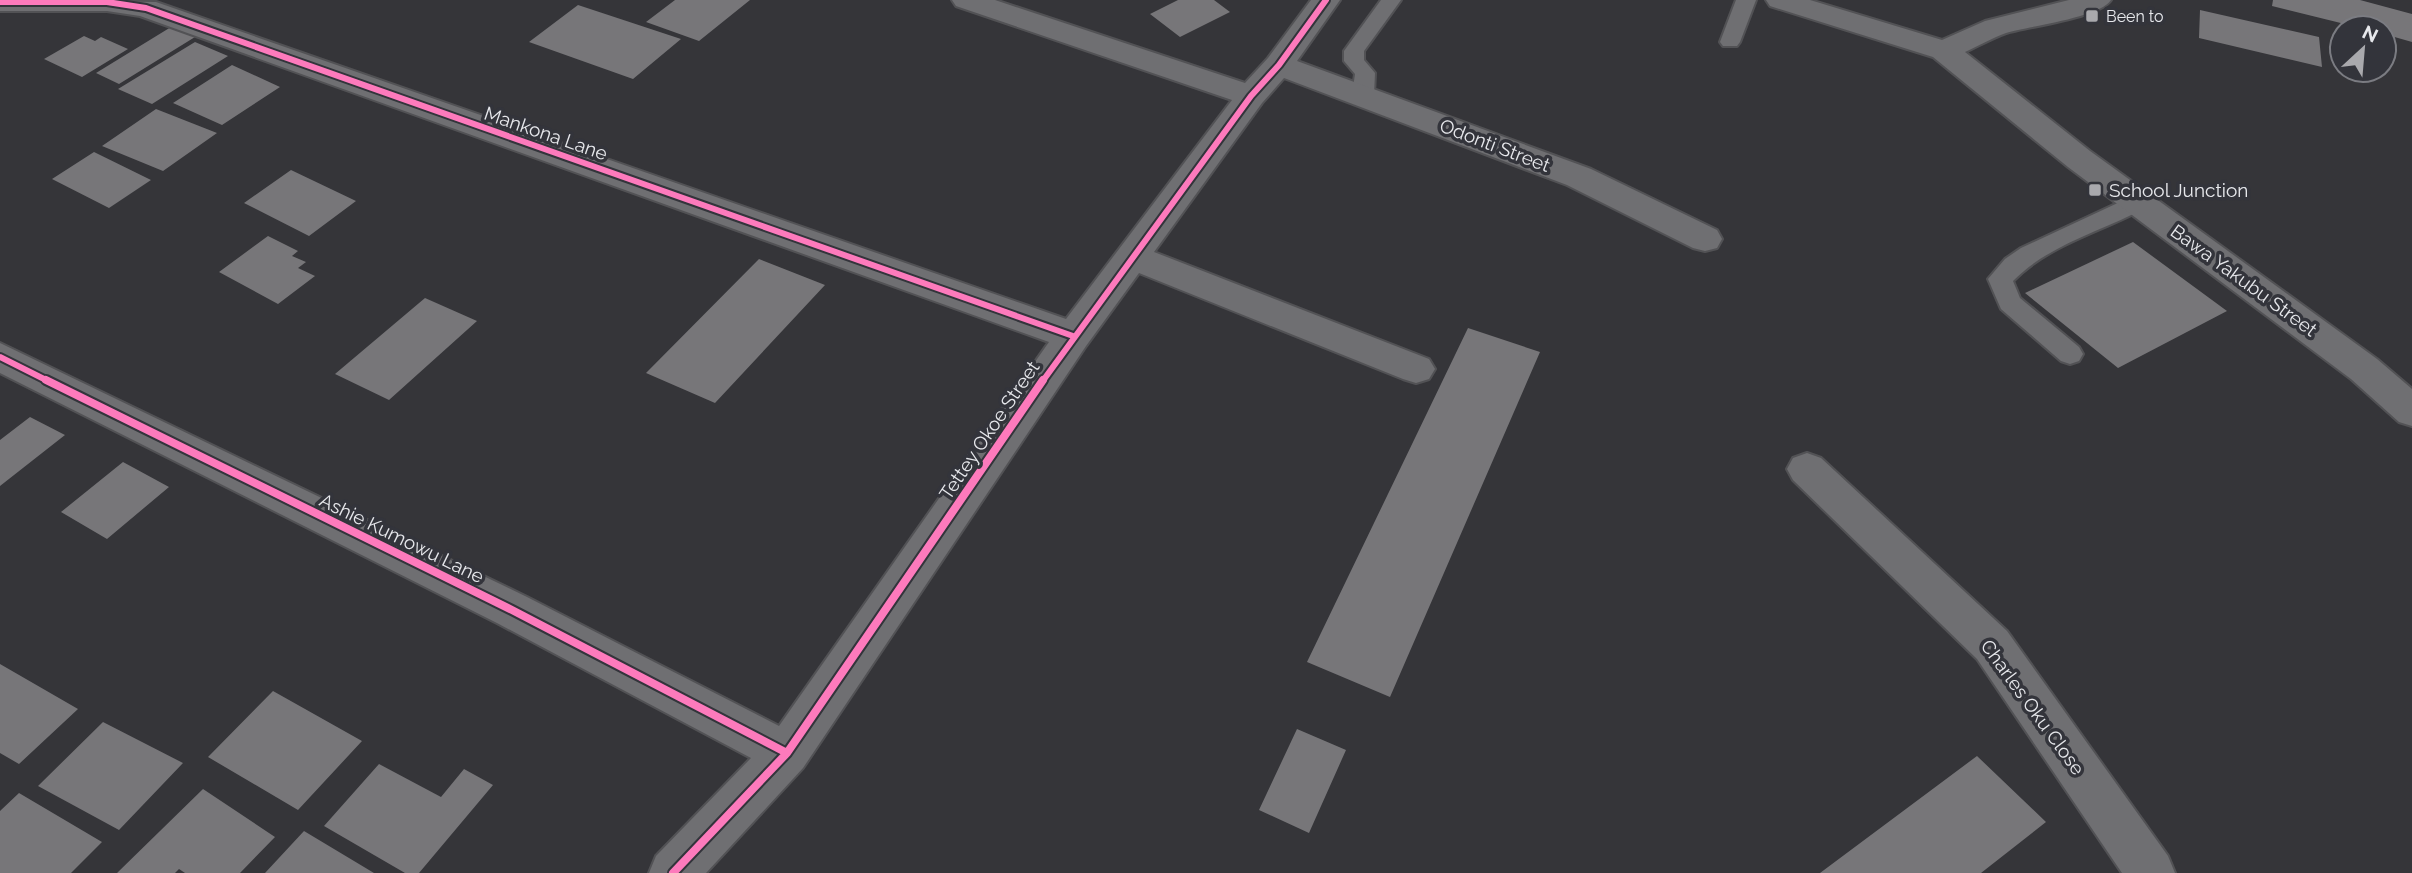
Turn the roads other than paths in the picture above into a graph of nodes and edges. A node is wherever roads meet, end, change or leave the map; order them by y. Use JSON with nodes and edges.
{"nodes":[{"id":1,"x":966,"y":0,"type":"edge"},
{"id":2,"x":1326,"y":0,"type":"edge"},
{"id":3,"x":1391,"y":0,"type":"edge"},
{"id":4,"x":1746,"y":0,"type":"edge"},
{"id":5,"x":1780,"y":0,"type":"edge"},
{"id":6,"x":2097,"y":0,"type":"edge"},
{"id":7,"x":0,"y":2,"type":"edge"},
{"id":8,"x":1730,"y":41,"type":"dead end"},
{"id":9,"x":1944,"y":50,"type":"junction"},
{"id":10,"x":1279,"y":65,"type":"junction"},
{"id":11,"x":1363,"y":95,"type":"junction"},
{"id":12,"x":1251,"y":96,"type":"junction"},
{"id":13,"x":2137,"y":202,"type":"junction"},
{"id":14,"x":1705,"y":239,"type":"dead end"},
{"id":15,"x":1131,"y":256,"type":"junction"},
{"id":16,"x":1073,"y":336,"type":"junction"},
{"id":17,"x":2070,"y":354,"type":"dead end"},
{"id":18,"x":0,"y":357,"type":"edge"},
{"id":19,"x":1416,"y":369,"type":"dead end"},
{"id":20,"x":2412,"y":411,"type":"edge"},
{"id":21,"x":1807,"y":469,"type":"dead end"},
{"id":22,"x":787,"y":753,"type":"junction"},
{"id":23,"x":673,"y":873,"type":"edge"},
{"id":24,"x":2151,"y":873,"type":"edge"}],
"edges":[{"from":1,"to":12,"type":"street"},
{"from":2,"to":10,"type":"street","name":"Tettey Okoe Street"},
{"from":3,"to":11,"type":"lane"},
{"from":4,"to":8,"type":"lane"},
{"from":5,"to":9,"type":"street","name":"Bawa Yakubu Street"},
{"from":6,"to":9,"type":"street"},
{"from":7,"to":16,"type":"street","name":"Mankona Lane"},
{"from":9,"to":13,"type":"street","name":"Bawa Yakubu Street"},
{"from":10,"to":11,"type":"street","name":"Odonti Street"},
{"from":10,"to":12,"type":"street","name":"Tettey Okoe Street"},
{"from":11,"to":14,"type":"street","name":"Odonti Street"},
{"from":12,"to":15,"type":"street","name":"Tettey Okoe Street"},
{"from":13,"to":17,"type":"lane"},
{"from":13,"to":20,"type":"street","name":"Bawa Yakubu Street"},
{"from":15,"to":16,"type":"street","name":"Tettey Okoe Street"},
{"from":15,"to":19,"type":"street"},
{"from":16,"to":22,"type":"street","name":"Tettey Okoe Street"},
{"from":18,"to":22,"type":"street","name":"Ashie Kumowu Lane"},
{"from":21,"to":24,"type":"street","name":"Charles Oku Close"},
{"from":22,"to":23,"type":"street","name":"Tettey Okoe Street"}]}
